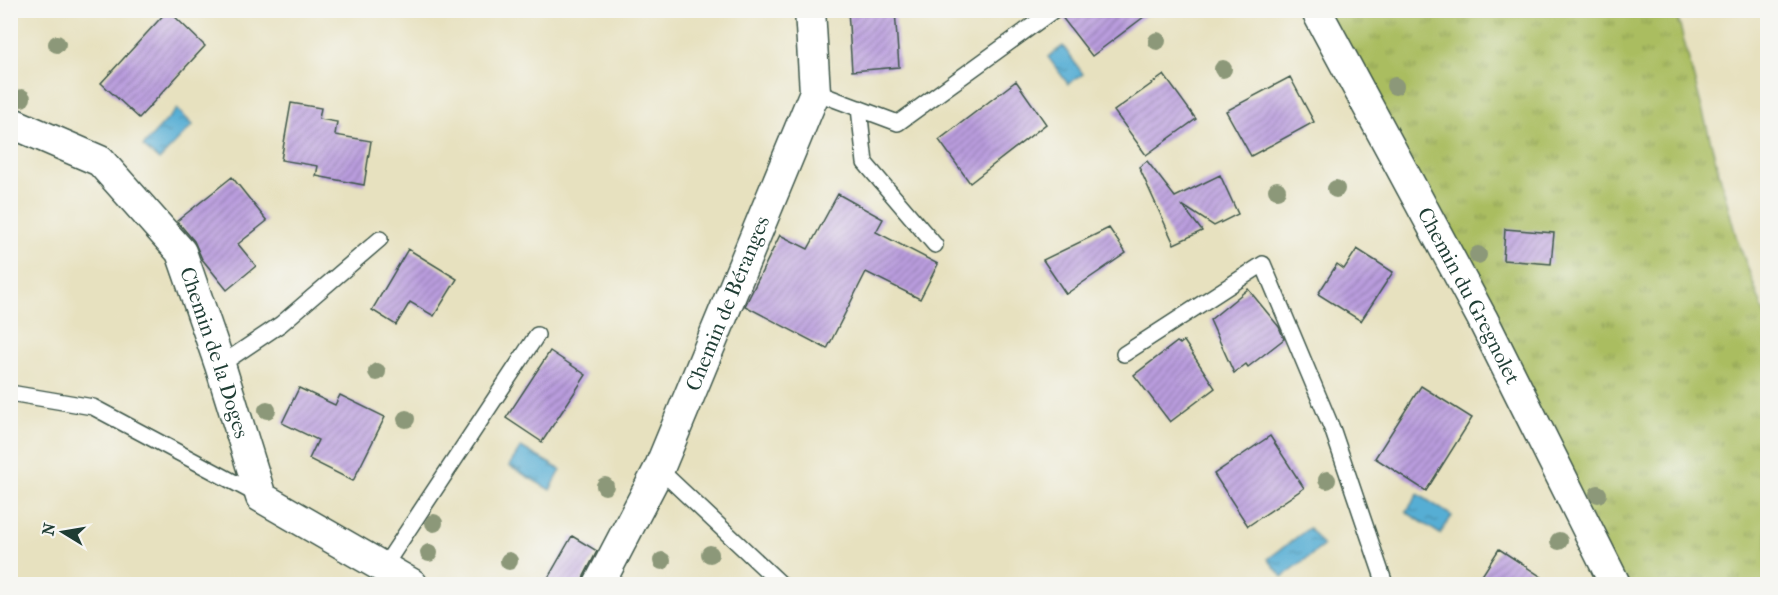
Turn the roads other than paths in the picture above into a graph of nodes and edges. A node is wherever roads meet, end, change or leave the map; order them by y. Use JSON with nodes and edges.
{"nodes":[{"id":1,"x":810,"y":10,"type":"edge"},
{"id":2,"x":1054,"y":10,"type":"edge"},
{"id":3,"x":1316,"y":10,"type":"edge"},
{"id":4,"x":815,"y":92,"type":"junction"},
{"id":5,"x":859,"y":108,"type":"junction"},
{"id":6,"x":10,"y":122,"type":"edge"},
{"id":7,"x":380,"y":239,"type":"dead end"},
{"id":8,"x":935,"y":245,"type":"dead end"},
{"id":9,"x":537,"y":335,"type":"dead end"},
{"id":10,"x":1124,"y":354,"type":"dead end"},
{"id":11,"x":220,"y":365,"type":"junction"},
{"id":12,"x":10,"y":393,"type":"edge"},
{"id":13,"x":659,"y":469,"type":"junction"},
{"id":14,"x":261,"y":496,"type":"junction"},
{"id":15,"x":383,"y":568,"type":"junction"},
{"id":16,"x":412,"y":585,"type":"edge"},
{"id":17,"x":599,"y":585,"type":"edge"},
{"id":18,"x":781,"y":585,"type":"edge"},
{"id":19,"x":1385,"y":585,"type":"edge"},
{"id":20,"x":1615,"y":585,"type":"edge"}],
"edges":[{"from":1,"to":4,"type":"street","name":"Chemin de Béranges"},
{"from":2,"to":5,"type":"lane"},
{"from":3,"to":20,"type":"street","name":"Chemin du Gregnolet"},
{"from":4,"to":5,"type":"lane"},
{"from":4,"to":13,"type":"street","name":"Chemin de Béranges"},
{"from":5,"to":8,"type":"lane"},
{"from":6,"to":11,"type":"street","name":"Chemin de la Doges"},
{"from":7,"to":11,"type":"lane"},
{"from":9,"to":15,"type":"lane"},
{"from":10,"to":19,"type":"lane"},
{"from":11,"to":14,"type":"street","name":"Chemin de la Doges"},
{"from":12,"to":14,"type":"lane"},
{"from":13,"to":17,"type":"street","name":"Chemin de Béranges"},
{"from":13,"to":18,"type":"lane"},
{"from":14,"to":15,"type":"street"},
{"from":15,"to":16,"type":"street"}]}
